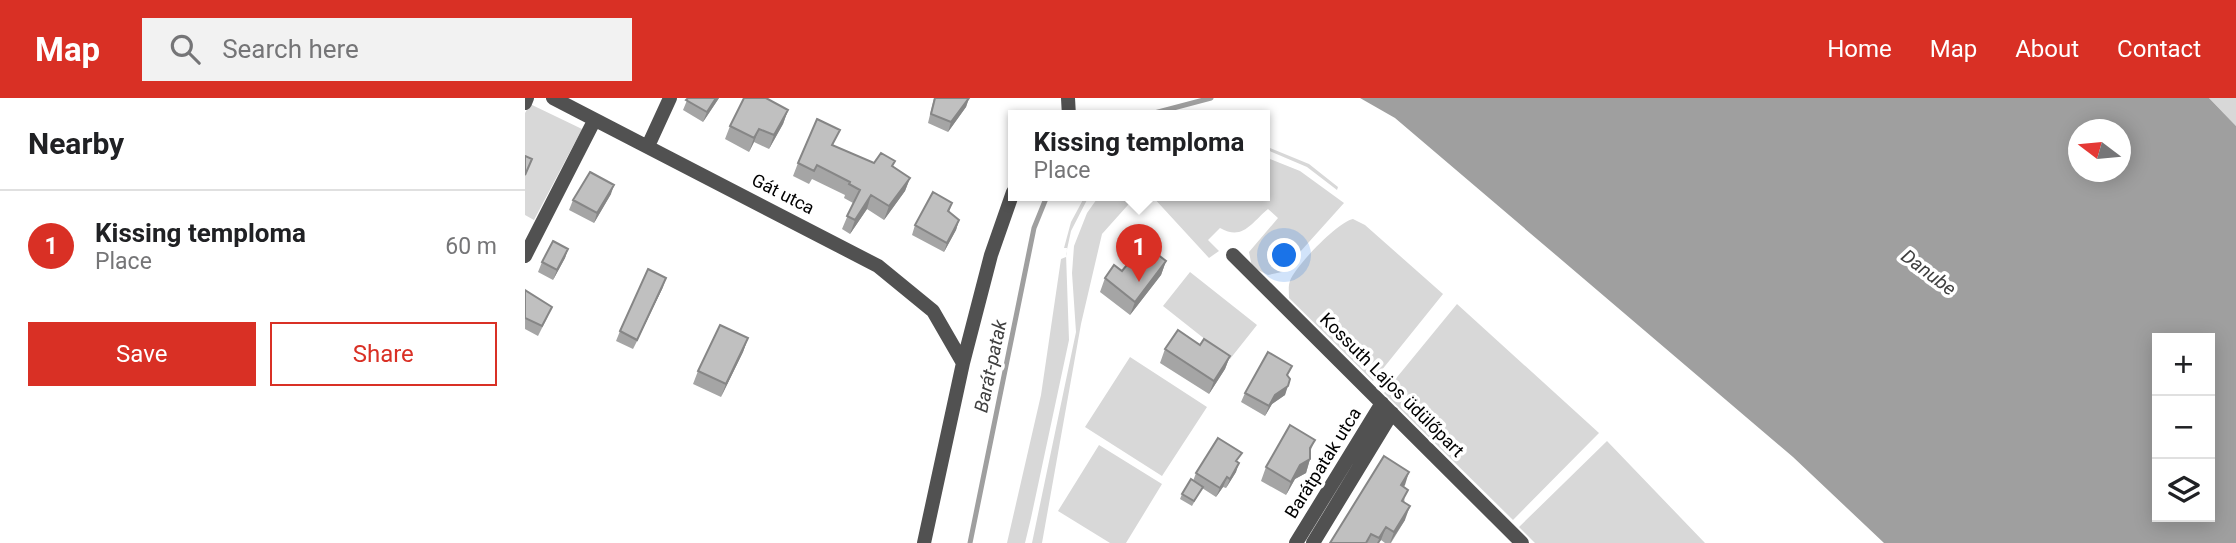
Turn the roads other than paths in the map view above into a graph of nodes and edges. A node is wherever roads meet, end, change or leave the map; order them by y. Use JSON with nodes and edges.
{"nodes":[{"id":1,"x":553,"y":98,"type":"edge"},
{"id":2,"x":670,"y":98,"type":"edge"},
{"id":3,"x":594,"y":121,"type":"junction"},
{"id":4,"x":649,"y":146,"type":"junction"},
{"id":5,"x":1010,"y":201,"type":"edge"},
{"id":6,"x":1233,"y":255,"type":"dead end"},
{"id":7,"x":525,"y":256,"type":"edge"},
{"id":8,"x":963,"y":363,"type":"junction"},
{"id":9,"x":1387,"y":408,"type":"junction"},
{"id":10,"x":924,"y":543,"type":"edge"},
{"id":11,"x":1296,"y":543,"type":"edge"},
{"id":12,"x":1313,"y":543,"type":"edge"},
{"id":13,"x":1523,"y":543,"type":"edge"}],
"edges":[{"from":1,"to":3,"type":"street","name":"Gát utca"},
{"from":2,"to":4,"type":"street"},
{"from":3,"to":4,"type":"street","name":"Gát utca"},
{"from":3,"to":7,"type":"street"},
{"from":4,"to":8,"type":"street","name":"Gát utca"},
{"from":5,"to":8,"type":"street"},
{"from":6,"to":9,"type":"street","name":"Kossuth Lajos üdülőpart"},
{"from":8,"to":10,"type":"street"},
{"from":9,"to":11,"type":"street","name":"Barátpatak utca"},
{"from":9,"to":12,"type":"street","name":"Barátpatak utca"},
{"from":9,"to":13,"type":"street","name":"Kossuth Lajos üdülőpart"}]}
